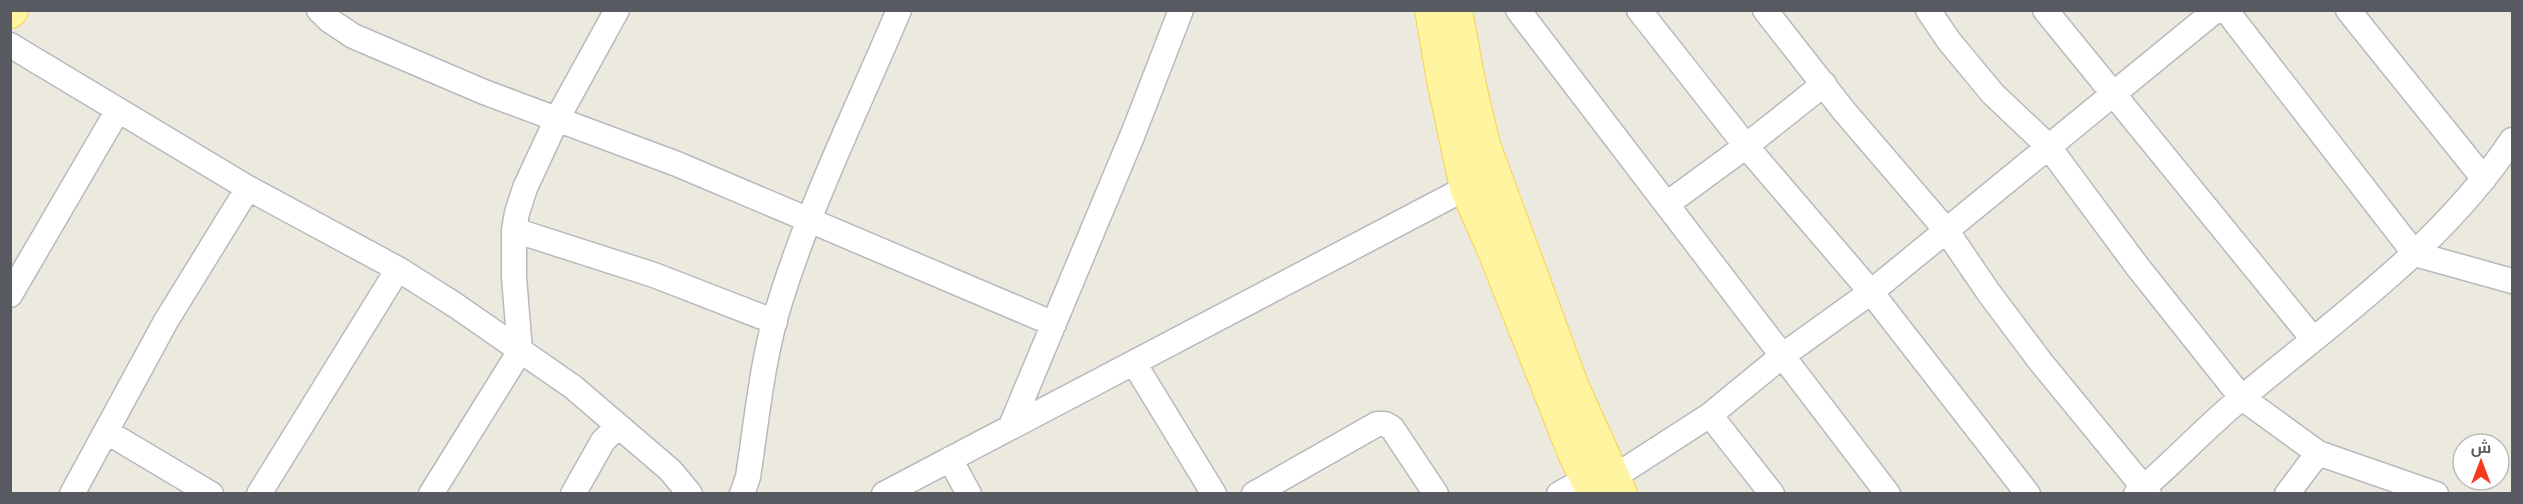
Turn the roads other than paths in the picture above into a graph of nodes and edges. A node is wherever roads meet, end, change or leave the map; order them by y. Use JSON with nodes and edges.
{"nodes":[{"id":1,"x":319,"y":10,"type":"edge"},
{"id":2,"x":617,"y":10,"type":"edge"},
{"id":3,"x":899,"y":10,"type":"edge"},
{"id":4,"x":1180,"y":10,"type":"edge"},
{"id":5,"x":1431,"y":10,"type":"edge"},
{"id":6,"x":1456,"y":10,"type":"edge"},
{"id":7,"x":1518,"y":10,"type":"edge"},
{"id":8,"x":1639,"y":10,"type":"edge"},
{"id":9,"x":1765,"y":10,"type":"edge"},
{"id":10,"x":1928,"y":10,"type":"edge"},
{"id":11,"x":2045,"y":10,"type":"edge"},
{"id":12,"x":2216,"y":10,"type":"edge"},
{"id":13,"x":2226,"y":10,"type":"edge"},
{"id":14,"x":2348,"y":10,"type":"edge"},
{"id":15,"x":10,"y":45,"type":"edge"},
{"id":16,"x":1824,"y":84,"type":"junction"},
{"id":17,"x":2114,"y":92,"type":"junction"},
{"id":18,"x":118,"y":110,"type":"junction"},
{"id":19,"x":557,"y":119,"type":"junction"},
{"id":20,"x":2512,"y":140,"type":"edge"},
{"id":21,"x":1746,"y":146,"type":"junction"},
{"id":22,"x":2048,"y":146,"type":"junction"},
{"id":23,"x":2497,"y":173,"type":"edge"},
{"id":24,"x":249,"y":188,"type":"junction"},
{"id":25,"x":1466,"y":188,"type":"junction"},
{"id":26,"x":1667,"y":204,"type":"junction"},
{"id":27,"x":809,"y":219,"type":"junction"},
{"id":28,"x":514,"y":230,"type":"junction"},
{"id":29,"x":1946,"y":230,"type":"junction"},
{"id":30,"x":2415,"y":254,"type":"junction"},
{"id":31,"x":398,"y":269,"type":"junction"},
{"id":32,"x":2512,"y":281,"type":"edge"},
{"id":33,"x":1871,"y":292,"type":"junction"},
{"id":34,"x":10,"y":295,"type":"edge"},
{"id":35,"x":775,"y":322,"type":"junction"},
{"id":36,"x":1054,"y":324,"type":"junction"},
{"id":37,"x":2313,"y":339,"type":"junction"},
{"id":38,"x":520,"y":351,"type":"junction"},
{"id":39,"x":1782,"y":356,"type":"junction"},
{"id":40,"x":1134,"y":363,"type":"junction"},
{"id":41,"x":2241,"y":397,"type":"junction"},
{"id":42,"x":1710,"y":415,"type":"junction"},
{"id":43,"x":618,"y":426,"type":"junction"},
{"id":44,"x":1011,"y":426,"type":"junction"},
{"id":45,"x":107,"y":432,"type":"junction"},
{"id":46,"x":2318,"y":453,"type":"junction"},
{"id":47,"x":950,"y":459,"type":"junction"},
{"id":48,"x":1601,"y":487,"type":"edge"},
{"id":49,"x":2143,"y":492,"type":"edge"},
{"id":50,"x":72,"y":494,"type":"edge"},
{"id":51,"x":211,"y":494,"type":"edge"},
{"id":52,"x":259,"y":494,"type":"edge"},
{"id":53,"x":431,"y":494,"type":"edge"},
{"id":54,"x":573,"y":494,"type":"edge"},
{"id":55,"x":690,"y":494,"type":"edge"},
{"id":56,"x":742,"y":494,"type":"edge"},
{"id":57,"x":884,"y":494,"type":"edge"},
{"id":58,"x":969,"y":494,"type":"edge"},
{"id":59,"x":1214,"y":494,"type":"edge"},
{"id":60,"x":1254,"y":494,"type":"edge"},
{"id":61,"x":1436,"y":494,"type":"edge"},
{"id":62,"x":1559,"y":494,"type":"edge"},
{"id":63,"x":1772,"y":494,"type":"edge"},
{"id":64,"x":1888,"y":494,"type":"edge"},
{"id":65,"x":2028,"y":494,"type":"edge"},
{"id":66,"x":2287,"y":494,"type":"edge"},
{"id":67,"x":2436,"y":494,"type":"edge"}],
"edges":[{"from":1,"to":19,"type":"street"},
{"from":2,"to":19,"type":"street"},
{"from":3,"to":27,"type":"street"},
{"from":4,"to":36,"type":"street"},
{"from":5,"to":25,"type":"main road"},
{"from":6,"to":48,"type":"main road"},
{"from":7,"to":26,"type":"street"},
{"from":8,"to":21,"type":"street"},
{"from":9,"to":16,"type":"street"},
{"from":10,"to":22,"type":"street"},
{"from":11,"to":17,"type":"street"},
{"from":12,"to":17,"type":"street"},
{"from":13,"to":30,"type":"street"},
{"from":14,"to":23,"type":"street"},
{"from":15,"to":18,"type":"street"},
{"from":16,"to":21,"type":"street"},
{"from":16,"to":29,"type":"street"},
{"from":17,"to":22,"type":"street"},
{"from":17,"to":37,"type":"street"},
{"from":18,"to":24,"type":"street"},
{"from":18,"to":34,"type":"street"},
{"from":19,"to":27,"type":"street"},
{"from":19,"to":28,"type":"street"},
{"from":20,"to":23,"type":"street"},
{"from":21,"to":26,"type":"street"},
{"from":21,"to":33,"type":"street"},
{"from":22,"to":29,"type":"street"},
{"from":22,"to":41,"type":"street"},
{"from":23,"to":30,"type":"street"},
{"from":24,"to":31,"type":"street"},
{"from":24,"to":45,"type":"street"},
{"from":25,"to":40,"type":"street"},
{"from":25,"to":48,"type":"main road"},
{"from":26,"to":39,"type":"street"},
{"from":27,"to":35,"type":"street"},
{"from":27,"to":36,"type":"street"},
{"from":28,"to":35,"type":"street"},
{"from":28,"to":38,"type":"street"},
{"from":29,"to":33,"type":"street"},
{"from":29,"to":49,"type":"street"},
{"from":30,"to":32,"type":"street"},
{"from":30,"to":37,"type":"street"},
{"from":31,"to":38,"type":"street"},
{"from":31,"to":52,"type":"street"},
{"from":33,"to":39,"type":"street"},
{"from":33,"to":65,"type":"street"},
{"from":35,"to":56,"type":"street"},
{"from":36,"to":44,"type":"street"},
{"from":37,"to":41,"type":"street"},
{"from":38,"to":43,"type":"street"},
{"from":38,"to":53,"type":"street"},
{"from":39,"to":42,"type":"street"},
{"from":39,"to":64,"type":"street"},
{"from":40,"to":44,"type":"street"},
{"from":40,"to":59,"type":"street"},
{"from":41,"to":46,"type":"street"},
{"from":41,"to":49,"type":"street"},
{"from":42,"to":48,"type":"street"},
{"from":42,"to":63,"type":"street"},
{"from":43,"to":54,"type":"street"},
{"from":43,"to":55,"type":"street"},
{"from":44,"to":47,"type":"street"},
{"from":45,"to":50,"type":"street"},
{"from":45,"to":51,"type":"street"},
{"from":46,"to":66,"type":"street"},
{"from":46,"to":67,"type":"street"},
{"from":47,"to":57,"type":"street"},
{"from":47,"to":58,"type":"street"},
{"from":48,"to":62,"type":"street"},
{"from":60,"to":61,"type":"street"}]}
